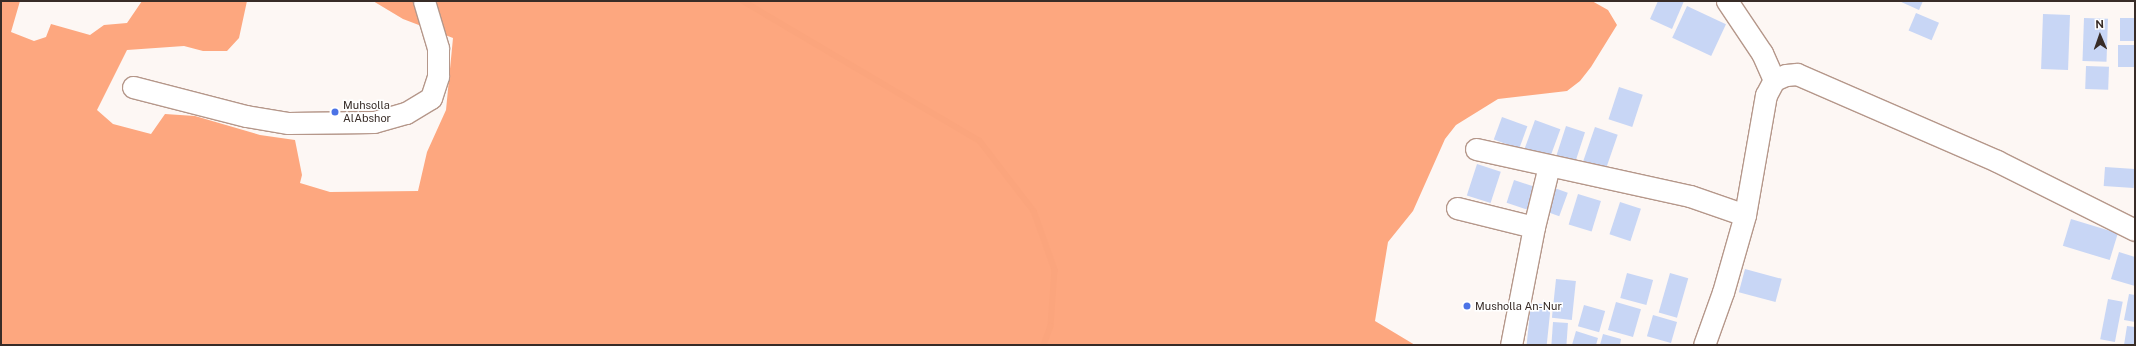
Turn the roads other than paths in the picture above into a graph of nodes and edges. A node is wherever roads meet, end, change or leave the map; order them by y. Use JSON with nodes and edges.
{"nodes":[{"id":1,"x":424,"y":1,"type":"edge"},
{"id":2,"x":1728,"y":1,"type":"edge"},
{"id":3,"x":1774,"y":80,"type":"junction"},
{"id":4,"x":133,"y":87,"type":"dead end"},
{"id":5,"x":1476,"y":149,"type":"dead end"},
{"id":6,"x":1548,"y":166,"type":"junction"},
{"id":7,"x":1457,"y":208,"type":"dead end"},
{"id":8,"x":1745,"y":215,"type":"junction"},
{"id":9,"x":1534,"y":227,"type":"junction"},
{"id":10,"x":2135,"y":230,"type":"edge"},
{"id":11,"x":1511,"y":345,"type":"edge"},
{"id":12,"x":1704,"y":345,"type":"edge"}],
"edges":[{"from":1,"to":4,"type":"street"},
{"from":2,"to":3,"type":"street"},
{"from":3,"to":8,"type":"street"},
{"from":3,"to":10,"type":"street"},
{"from":5,"to":6,"type":"street"},
{"from":6,"to":8,"type":"street"},
{"from":6,"to":9,"type":"street"},
{"from":7,"to":9,"type":"street"},
{"from":8,"to":12,"type":"street"},
{"from":9,"to":11,"type":"street"}]}
